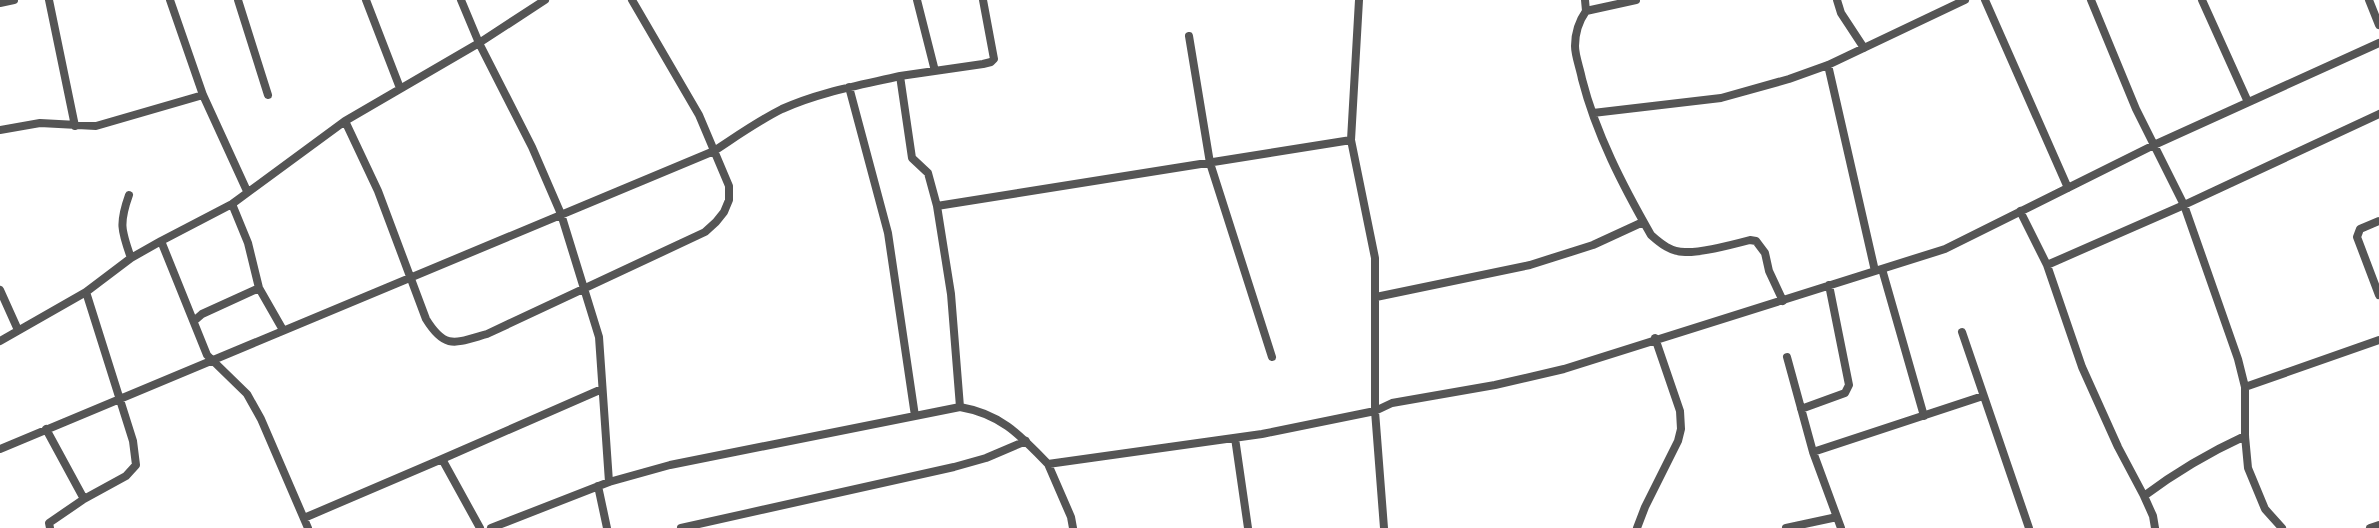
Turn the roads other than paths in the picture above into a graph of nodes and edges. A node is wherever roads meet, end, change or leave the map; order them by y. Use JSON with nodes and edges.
{"nodes":[{"id":1,"x":14,"y":0,"type":"edge"},
{"id":2,"x":49,"y":0,"type":"edge"},
{"id":3,"x":170,"y":0,"type":"edge"},
{"id":4,"x":238,"y":0,"type":"edge"},
{"id":5,"x":366,"y":0,"type":"edge"},
{"id":6,"x":461,"y":0,"type":"edge"},
{"id":7,"x":545,"y":0,"type":"edge"},
{"id":8,"x":632,"y":0,"type":"edge"},
{"id":9,"x":917,"y":0,"type":"edge"},
{"id":10,"x":983,"y":0,"type":"edge"},
{"id":11,"x":1359,"y":0,"type":"edge"},
{"id":12,"x":1585,"y":0,"type":"edge"},
{"id":13,"x":1636,"y":0,"type":"edge"},
{"id":14,"x":1837,"y":0,"type":"edge"},
{"id":15,"x":1965,"y":0,"type":"edge"},
{"id":16,"x":1985,"y":0,"type":"edge"},
{"id":17,"x":2091,"y":0,"type":"edge"},
{"id":18,"x":2202,"y":0,"type":"edge"},
{"id":19,"x":2370,"y":0,"type":"edge"},
{"id":20,"x":0,"y":3,"type":"edge"},
{"id":21,"x":1586,"y":11,"type":"junction"},
{"id":22,"x":2379,"y":25,"type":"edge"},
{"id":23,"x":1189,"y":36,"type":"dead end"},
{"id":24,"x":479,"y":43,"type":"junction"},
{"id":25,"x":2379,"y":43,"type":"edge"},
{"id":26,"x":1864,"y":48,"type":"junction"},
{"id":27,"x":1828,"y":65,"type":"junction"},
{"id":28,"x":935,"y":71,"type":"junction"},
{"id":29,"x":900,"y":76,"type":"junction"},
{"id":30,"x":849,"y":87,"type":"junction"},
{"id":31,"x":400,"y":88,"type":"junction"},
{"id":32,"x":203,"y":95,"type":"junction"},
{"id":33,"x":268,"y":96,"type":"dead end"},
{"id":34,"x":2248,"y":102,"type":"junction"},
{"id":35,"x":1593,"y":113,"type":"junction"},
{"id":36,"x":2379,"y":114,"type":"edge"},
{"id":37,"x":345,"y":121,"type":"junction"},
{"id":38,"x":75,"y":126,"type":"junction"},
{"id":39,"x":0,"y":130,"type":"edge"},
{"id":40,"x":1351,"y":140,"type":"junction"},
{"id":41,"x":2154,"y":145,"type":"junction"},
{"id":42,"x":714,"y":151,"type":"junction"},
{"id":43,"x":1210,"y":163,"type":"junction"},
{"id":44,"x":2068,"y":188,"type":"junction"},
{"id":45,"x":247,"y":191,"type":"junction"},
{"id":46,"x":129,"y":194,"type":"dead end"},
{"id":47,"x":232,"y":204,"type":"junction"},
{"id":48,"x":2184,"y":205,"type":"junction"},
{"id":49,"x":937,"y":206,"type":"junction"},
{"id":50,"x":2020,"y":211,"type":"junction"},
{"id":51,"x":561,"y":214,"type":"junction"},
{"id":52,"x":2379,"y":221,"type":"edge"},
{"id":53,"x":1644,"y":222,"type":"junction"},
{"id":54,"x":161,"y":240,"type":"junction"},
{"id":55,"x":131,"y":258,"type":"junction"},
{"id":56,"x":2047,"y":265,"type":"junction"},
{"id":57,"x":1878,"y":270,"type":"junction"},
{"id":58,"x":410,"y":277,"type":"junction"},
{"id":59,"x":1829,"y":285,"type":"junction"},
{"id":60,"x":259,"y":288,"type":"junction"},
{"id":61,"x":584,"y":289,"type":"junction"},
{"id":62,"x":0,"y":290,"type":"edge"},
{"id":63,"x":86,"y":292,"type":"junction"},
{"id":64,"x":2379,"y":295,"type":"edge"},
{"id":65,"x":1376,"y":297,"type":"junction"},
{"id":66,"x":1782,"y":301,"type":"junction"},
{"id":67,"x":194,"y":321,"type":"junction"},
{"id":68,"x":18,"y":330,"type":"junction"},
{"id":69,"x":283,"y":330,"type":"junction"},
{"id":70,"x":1962,"y":332,"type":"dead end"},
{"id":71,"x":1655,"y":338,"type":"junction"},
{"id":72,"x":2379,"y":340,"type":"edge"},
{"id":73,"x":0,"y":341,"type":"edge"},
{"id":74,"x":1272,"y":357,"type":"dead end"},
{"id":75,"x":1787,"y":357,"type":"dead end"},
{"id":76,"x":212,"y":362,"type":"junction"},
{"id":77,"x":2245,"y":387,"type":"junction"},
{"id":78,"x":602,"y":389,"type":"junction"},
{"id":79,"x":1983,"y":396,"type":"junction"},
{"id":80,"x":119,"y":400,"type":"junction"},
{"id":81,"x":960,"y":407,"type":"junction"},
{"id":82,"x":1801,"y":409,"type":"junction"},
{"id":83,"x":1375,"y":411,"type":"junction"},
{"id":84,"x":915,"y":416,"type":"junction"},
{"id":85,"x":1924,"y":416,"type":"junction"},
{"id":86,"x":46,"y":429,"type":"junction"},
{"id":87,"x":2244,"y":436,"type":"junction"},
{"id":88,"x":1235,"y":438,"type":"junction"},
{"id":89,"x":1026,"y":441,"type":"junction"},
{"id":90,"x":0,"y":449,"type":"edge"},
{"id":91,"x":1812,"y":452,"type":"junction"},
{"id":92,"x":442,"y":459,"type":"junction"},
{"id":93,"x":1048,"y":464,"type":"junction"},
{"id":94,"x":609,"y":482,"type":"junction"},
{"id":95,"x":598,"y":486,"type":"junction"},
{"id":96,"x":2144,"y":496,"type":"junction"},
{"id":97,"x":84,"y":498,"type":"junction"},
{"id":98,"x":1837,"y":517,"type":"junction"},
{"id":99,"x":304,"y":518,"type":"junction"},
{"id":100,"x":2379,"y":525,"type":"edge"},
{"id":101,"x":50,"y":528,"type":"edge"},
{"id":102,"x":308,"y":528,"type":"edge"},
{"id":103,"x":480,"y":528,"type":"edge"},
{"id":104,"x":492,"y":528,"type":"edge"},
{"id":105,"x":607,"y":528,"type":"edge"},
{"id":106,"x":681,"y":528,"type":"edge"},
{"id":107,"x":1073,"y":528,"type":"edge"},
{"id":108,"x":1248,"y":528,"type":"edge"},
{"id":109,"x":1384,"y":528,"type":"edge"},
{"id":110,"x":1637,"y":528,"type":"edge"},
{"id":111,"x":1786,"y":528,"type":"edge"},
{"id":112,"x":1841,"y":528,"type":"edge"},
{"id":113,"x":2029,"y":528,"type":"edge"},
{"id":114,"x":2155,"y":528,"type":"edge"},
{"id":115,"x":2282,"y":528,"type":"edge"},
{"id":116,"x":2370,"y":528,"type":"edge"}],
"edges":[{"from":1,"to":20,"type":"street"},
{"from":2,"to":38,"type":"street"},
{"from":3,"to":32,"type":"street"},
{"from":4,"to":33,"type":"street"},
{"from":5,"to":31,"type":"street"},
{"from":6,"to":24,"type":"street"},
{"from":7,"to":24,"type":"street"},
{"from":8,"to":42,"type":"street"},
{"from":9,"to":28,"type":"street"},
{"from":10,"to":28,"type":"street"},
{"from":11,"to":40,"type":"street"},
{"from":12,"to":21,"type":"street"},
{"from":13,"to":21,"type":"street"},
{"from":14,"to":26,"type":"street"},
{"from":15,"to":26,"type":"street"},
{"from":16,"to":44,"type":"street"},
{"from":17,"to":41,"type":"street"},
{"from":18,"to":34,"type":"street"},
{"from":19,"to":22,"type":"street"},
{"from":21,"to":35,"type":"street"},
{"from":23,"to":43,"type":"street"},
{"from":24,"to":31,"type":"street"},
{"from":24,"to":51,"type":"street"},
{"from":25,"to":34,"type":"street"},
{"from":26,"to":27,"type":"street"},
{"from":27,"to":35,"type":"street"},
{"from":27,"to":57,"type":"street"},
{"from":28,"to":29,"type":"street"},
{"from":29,"to":30,"type":"street"},
{"from":29,"to":49,"type":"street"},
{"from":30,"to":42,"type":"street"},
{"from":30,"to":84,"type":"street"},
{"from":31,"to":37,"type":"street"},
{"from":32,"to":38,"type":"street"},
{"from":32,"to":45,"type":"street"},
{"from":34,"to":41,"type":"street"},
{"from":35,"to":53,"type":"street"},
{"from":36,"to":48,"type":"street"},
{"from":37,"to":45,"type":"street"},
{"from":37,"to":58,"type":"street"},
{"from":38,"to":39,"type":"street"},
{"from":40,"to":43,"type":"street"},
{"from":40,"to":65,"type":"street"},
{"from":41,"to":44,"type":"street"},
{"from":41,"to":48,"type":"street"},
{"from":42,"to":51,"type":"street"},
{"from":42,"to":61,"type":"street"},
{"from":43,"to":49,"type":"street"},
{"from":43,"to":74,"type":"street"},
{"from":44,"to":50,"type":"street"},
{"from":45,"to":47,"type":"street"},
{"from":46,"to":55,"type":"street"},
{"from":47,"to":54,"type":"street"},
{"from":47,"to":60,"type":"street"},
{"from":48,"to":56,"type":"street"},
{"from":48,"to":77,"type":"street"},
{"from":49,"to":81,"type":"street"},
{"from":50,"to":56,"type":"street"},
{"from":50,"to":57,"type":"street"},
{"from":51,"to":58,"type":"street"},
{"from":51,"to":61,"type":"street"},
{"from":52,"to":64,"type":"street"},
{"from":53,"to":65,"type":"street"},
{"from":53,"to":66,"type":"street"},
{"from":54,"to":55,"type":"street"},
{"from":54,"to":67,"type":"street"},
{"from":55,"to":63,"type":"street"},
{"from":56,"to":96,"type":"street"},
{"from":57,"to":59,"type":"street"},
{"from":57,"to":85,"type":"street"},
{"from":58,"to":61,"type":"street"},
{"from":58,"to":69,"type":"street"},
{"from":59,"to":66,"type":"street"},
{"from":59,"to":82,"type":"street"},
{"from":60,"to":67,"type":"street"},
{"from":60,"to":69,"type":"street"},
{"from":61,"to":78,"type":"street"},
{"from":62,"to":68,"type":"street"},
{"from":63,"to":68,"type":"street"},
{"from":63,"to":80,"type":"street"},
{"from":65,"to":83,"type":"street"},
{"from":66,"to":71,"type":"street"},
{"from":67,"to":76,"type":"street"},
{"from":68,"to":73,"type":"street"},
{"from":69,"to":76,"type":"street"},
{"from":70,"to":79,"type":"street"},
{"from":71,"to":83,"type":"street"},
{"from":71,"to":110,"type":"street"},
{"from":72,"to":77,"type":"street"},
{"from":75,"to":82,"type":"street"},
{"from":76,"to":80,"type":"street"},
{"from":76,"to":99,"type":"street"},
{"from":77,"to":87,"type":"street"},
{"from":78,"to":92,"type":"street"},
{"from":78,"to":94,"type":"street"},
{"from":79,"to":85,"type":"street"},
{"from":79,"to":113,"type":"street"},
{"from":80,"to":86,"type":"street"},
{"from":80,"to":97,"type":"street"},
{"from":81,"to":84,"type":"street"},
{"from":81,"to":89,"type":"street"},
{"from":82,"to":91,"type":"street"},
{"from":83,"to":88,"type":"street"},
{"from":83,"to":109,"type":"street"},
{"from":84,"to":94,"type":"street"},
{"from":85,"to":91,"type":"street"},
{"from":86,"to":90,"type":"street"},
{"from":86,"to":97,"type":"street"},
{"from":87,"to":96,"type":"street"},
{"from":87,"to":115,"type":"street"},
{"from":88,"to":93,"type":"street"},
{"from":88,"to":108,"type":"street"},
{"from":89,"to":93,"type":"street"},
{"from":89,"to":106,"type":"street"},
{"from":91,"to":98,"type":"street"},
{"from":92,"to":99,"type":"street"},
{"from":92,"to":103,"type":"street"},
{"from":93,"to":107,"type":"street"},
{"from":94,"to":95,"type":"street"},
{"from":95,"to":104,"type":"street"},
{"from":95,"to":105,"type":"street"},
{"from":96,"to":114,"type":"street"},
{"from":97,"to":101,"type":"street"},
{"from":98,"to":111,"type":"street"},
{"from":98,"to":112,"type":"street"},
{"from":99,"to":102,"type":"street"},
{"from":100,"to":116,"type":"street"}]}
